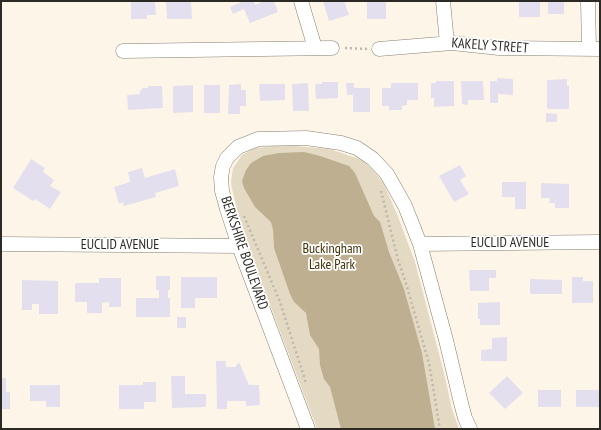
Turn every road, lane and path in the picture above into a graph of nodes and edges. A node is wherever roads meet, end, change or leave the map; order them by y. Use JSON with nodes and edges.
{"nodes":[{"id":1,"x":301,"y":1,"type":"edge"},
{"id":2,"x":443,"y":1,"type":"edge"},
{"id":3,"x":588,"y":1,"type":"edge"},
{"id":4,"x":447,"y":43,"type":"junction"},
{"id":5,"x":315,"y":48,"type":"junction"},
{"id":6,"x":332,"y":48,"type":"joint"},
{"id":7,"x":379,"y":49,"type":"joint"},
{"id":8,"x":594,"y":49,"type":"edge"},
{"id":9,"x":123,"y":51,"type":"dead end"},
{"id":10,"x":379,"y":186,"type":"dead end"},
{"id":11,"x":242,"y":210,"type":"dead end"},
{"id":12,"x":600,"y":242,"type":"edge"},
{"id":13,"x":1,"y":244,"type":"edge"},
{"id":14,"x":420,"y":244,"type":"junction"},
{"id":15,"x":239,"y":246,"type":"junction"},
{"id":16,"x":308,"y":389,"type":"dead end"},
{"id":17,"x":308,"y":429,"type":"edge"},
{"id":18,"x":440,"y":429,"type":"edge"},
{"id":19,"x":470,"y":429,"type":"edge"}],
"edges":[{"from":1,"to":5,"type":"street"},
{"from":2,"to":4,"type":"street"},
{"from":3,"to":8,"type":"street"},
{"from":4,"to":7,"type":"street","name":"KAKELY STREET"},
{"from":4,"to":8,"type":"street","name":"KAKELY STREET"},
{"from":5,"to":6,"type":"street"},
{"from":5,"to":9,"type":"street"},
{"from":6,"to":7,"type":"path"},
{"from":10,"to":18,"type":"path"},
{"from":11,"to":16,"type":"path"},
{"from":12,"to":14,"type":"street","name":"EUCLID AVENUE"},
{"from":13,"to":15,"type":"street","name":"EUCLID AVENUE"},
{"from":14,"to":15,"type":"street","name":"BERKSHIRE BOULEVARD"},
{"from":14,"to":19,"type":"street","name":"BERKSHIRE BOULEVARD"},
{"from":15,"to":17,"type":"street","name":"BERKSHIRE BOULEVARD"}]}
